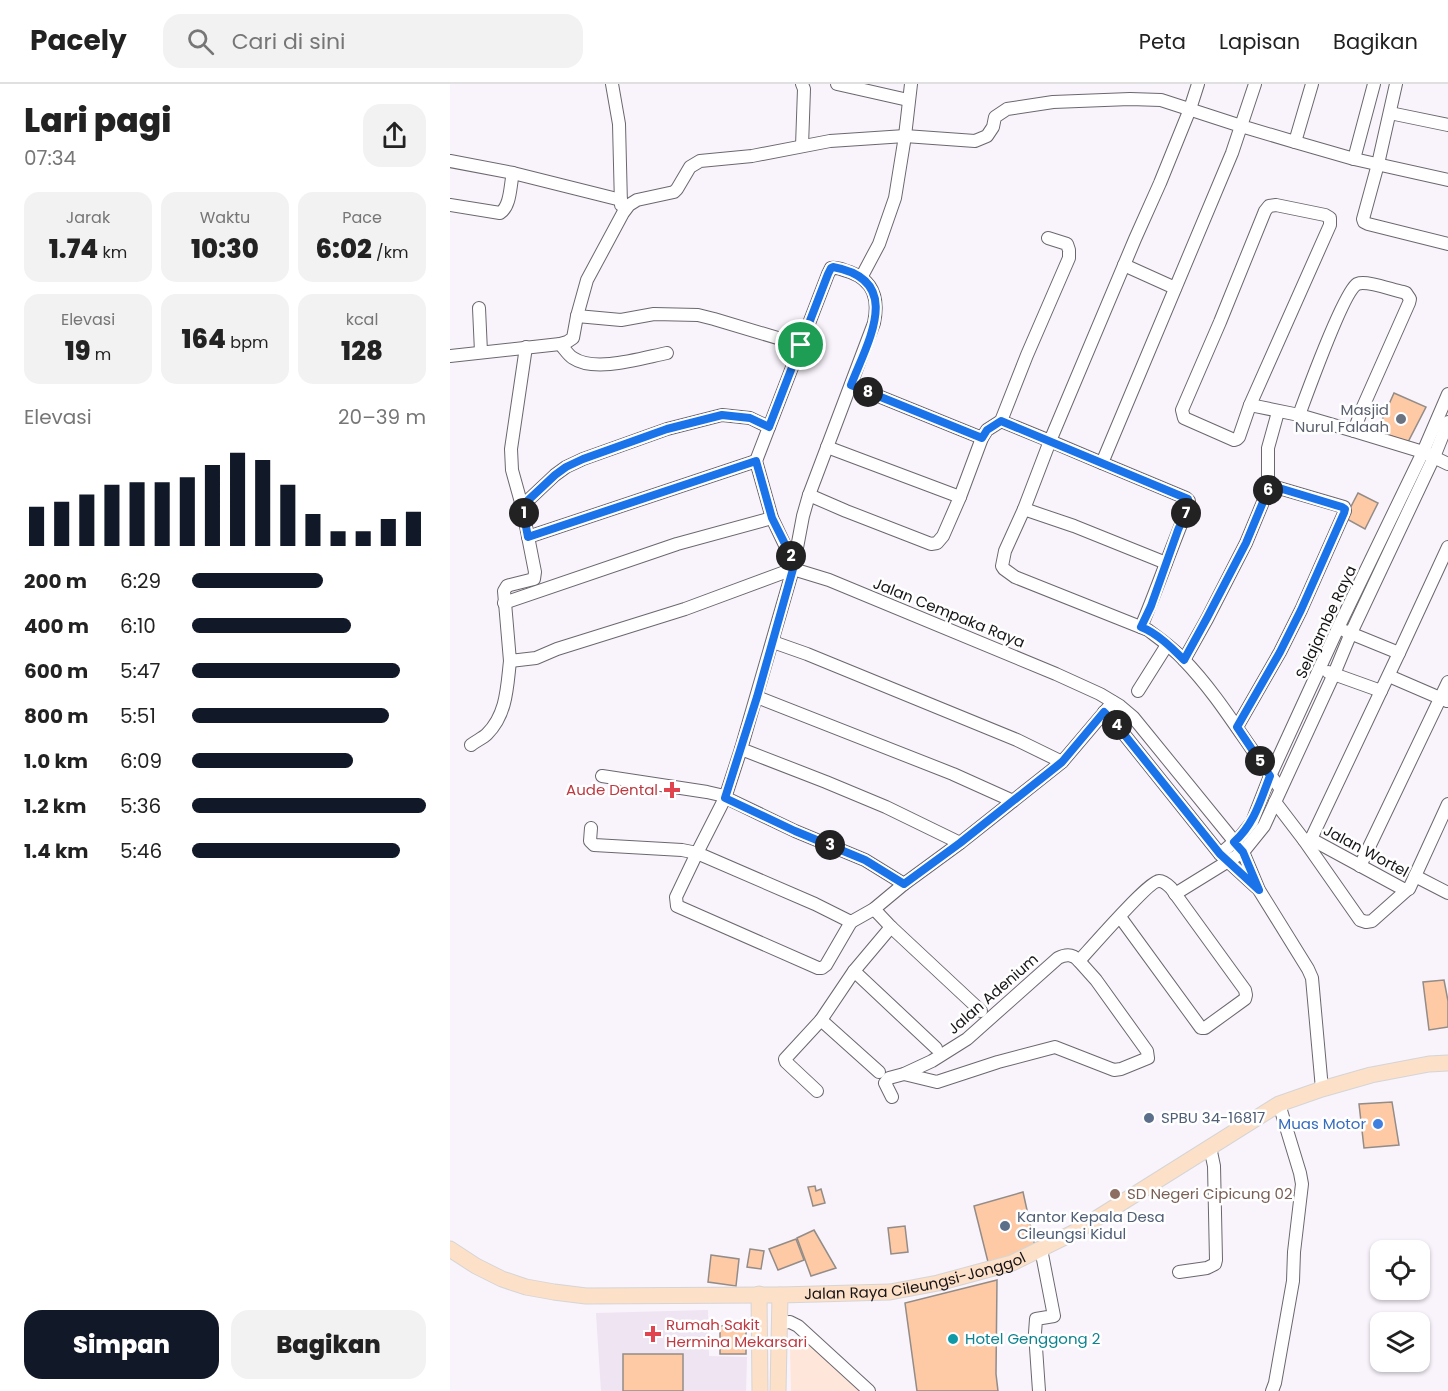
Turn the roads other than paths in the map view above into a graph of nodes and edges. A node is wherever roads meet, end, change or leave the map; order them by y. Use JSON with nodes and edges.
{"nodes":[{"id":1,"x":612,"y":84,"type":"edge"},
{"id":2,"x":802,"y":84,"type":"edge"},
{"id":3,"x":837,"y":84,"type":"edge"},
{"id":4,"x":911,"y":84,"type":"edge"},
{"id":5,"x":1198,"y":84,"type":"edge"},
{"id":6,"x":1255,"y":84,"type":"edge"},
{"id":7,"x":1312,"y":84,"type":"edge"},
{"id":8,"x":1374,"y":84,"type":"edge"},
{"id":9,"x":1396,"y":84,"type":"edge"},
{"id":10,"x":908,"y":100,"type":"junction"},
{"id":11,"x":1190,"y":109,"type":"junction"},
{"id":12,"x":1390,"y":113,"type":"junction"},
{"id":13,"x":1448,"y":125,"type":"edge"},
{"id":14,"x":1241,"y":126,"type":"junction"},
{"id":15,"x":905,"y":136,"type":"junction"},
{"id":16,"x":1295,"y":142,"type":"junction"},
{"id":17,"x":802,"y":146,"type":"junction"},
{"id":18,"x":450,"y":160,"type":"edge"},
{"id":19,"x":1366,"y":162,"type":"junction"},
{"id":20,"x":513,"y":173,"type":"junction"},
{"id":21,"x":1448,"y":180,"type":"edge"},
{"id":22,"x":621,"y":200,"type":"junction"},
{"id":23,"x":450,"y":205,"type":"edge"},
{"id":24,"x":623,"y":213,"type":"junction"},
{"id":25,"x":1048,"y":237,"type":"dead end"},
{"id":26,"x":1448,"y":244,"type":"edge"},
{"id":27,"x":1124,"y":265,"type":"junction"},
{"id":28,"x":862,"y":276,"type":"junction"},
{"id":29,"x":1175,"y":288,"type":"junction"},
{"id":30,"x":479,"y":308,"type":"dead end"},
{"id":31,"x":577,"y":316,"type":"junction"},
{"id":32,"x":560,"y":344,"type":"junction"},
{"id":33,"x":801,"y":345,"type":"junction"},
{"id":34,"x":526,"y":347,"type":"junction"},
{"id":35,"x":481,"y":352,"type":"junction"},
{"id":36,"x":667,"y":353,"type":"dead end"},
{"id":37,"x":450,"y":356,"type":"edge"},
{"id":38,"x":851,"y":385,"type":"junction"},
{"id":39,"x":1448,"y":394,"type":"edge"},
{"id":40,"x":1264,"y":409,"type":"junction"},
{"id":41,"x":1299,"y":415,"type":"junction"},
{"id":42,"x":1001,"y":421,"type":"junction"},
{"id":43,"x":1448,"y":422,"type":"edge"},
{"id":44,"x":769,"y":427,"type":"junction"},
{"id":45,"x":1354,"y":431,"type":"junction"},
{"id":46,"x":982,"y":438,"type":"junction"},
{"id":47,"x":1050,"y":441,"type":"junction"},
{"id":48,"x":828,"y":447,"type":"junction"},
{"id":49,"x":1428,"y":454,"type":"junction"},
{"id":50,"x":756,"y":461,"type":"junction"},
{"id":51,"x":1102,"y":463,"type":"junction"},
{"id":52,"x":1448,"y":464,"type":"edge"},
{"id":53,"x":1268,"y":490,"type":"junction"},
{"id":54,"x":809,"y":495,"type":"junction"},
{"id":55,"x":960,"y":497,"type":"junction"},
{"id":56,"x":522,"y":506,"type":"junction"},
{"id":57,"x":1024,"y":509,"type":"junction"},
{"id":58,"x":772,"y":518,"type":"junction"},
{"id":59,"x":528,"y":537,"type":"junction"},
{"id":60,"x":1448,"y":547,"type":"edge"},
{"id":61,"x":1166,"y":563,"type":"junction"},
{"id":62,"x":793,"y":566,"type":"junction"},
{"id":63,"x":504,"y":603,"type":"junction"},
{"id":64,"x":1338,"y":628,"type":"junction"},
{"id":65,"x":1351,"y":633,"type":"junction"},
{"id":66,"x":1153,"y":635,"type":"junction"},
{"id":67,"x":773,"y":642,"type":"junction"},
{"id":68,"x":1399,"y":653,"type":"junction"},
{"id":69,"x":1184,"y":660,"type":"junction"},
{"id":70,"x":510,"y":661,"type":"junction"},
{"id":71,"x":1320,"y":669,"type":"junction"},
{"id":72,"x":1334,"y":674,"type":"junction"},
{"id":73,"x":1389,"y":676,"type":"junction"},
{"id":74,"x":1448,"y":682,"type":"edge"},
{"id":75,"x":1381,"y":691,"type":"junction"},
{"id":76,"x":1138,"y":692,"type":"dead end"},
{"id":77,"x":757,"y":697,"type":"junction"},
{"id":78,"x":1444,"y":700,"type":"edge"},
{"id":79,"x":1120,"y":707,"type":"junction"},
{"id":80,"x":1109,"y":717,"type":"junction"},
{"id":81,"x":1237,"y":727,"type":"junction"},
{"id":82,"x":471,"y":745,"type":"dead end"},
{"id":83,"x":741,"y":749,"type":"junction"},
{"id":84,"x":1062,"y":762,"type":"junction"},
{"id":85,"x":602,"y":776,"type":"dead end"},
{"id":86,"x":1270,"y":776,"type":"junction"},
{"id":87,"x":1280,"y":788,"type":"junction"},
{"id":88,"x":717,"y":795,"type":"junction"},
{"id":89,"x":1013,"y":801,"type":"junction"},
{"id":90,"x":1275,"y":802,"type":"junction"},
{"id":91,"x":1448,"y":804,"type":"edge"},
{"id":92,"x":591,"y":828,"type":"dead end"},
{"id":93,"x":1308,"y":839,"type":"junction"},
{"id":94,"x":960,"y":843,"type":"junction"},
{"id":95,"x":1238,"y":847,"type":"junction"},
{"id":96,"x":690,"y":852,"type":"junction"},
{"id":97,"x":1224,"y":858,"type":"junction"},
{"id":98,"x":1360,"y":866,"type":"junction"},
{"id":99,"x":1415,"y":876,"type":"junction"},
{"id":100,"x":904,"y":884,"type":"junction"},
{"id":101,"x":1259,"y":890,"type":"junction"},
{"id":102,"x":1408,"y":890,"type":"junction"},
{"id":103,"x":1448,"y":893,"type":"edge"},
{"id":104,"x":1174,"y":894,"type":"junction"},
{"id":105,"x":1120,"y":917,"type":"junction"},
{"id":106,"x":883,"y":918,"type":"junction"},
{"id":107,"x":851,"y":922,"type":"junction"},
{"id":108,"x":1079,"y":961,"type":"junction"},
{"id":109,"x":854,"y":971,"type":"junction"},
{"id":110,"x":981,"y":1011,"type":"dead end"},
{"id":111,"x":822,"y":1020,"type":"junction"},
{"id":112,"x":936,"y":1048,"type":"dead end"},
{"id":113,"x":1448,"y":1063,"type":"edge"},
{"id":114,"x":879,"y":1072,"type":"dead end"},
{"id":115,"x":904,"y":1074,"type":"junction"},
{"id":116,"x":1322,"y":1089,"type":"junction"},
{"id":117,"x":817,"y":1091,"type":"dead end"},
{"id":118,"x":892,"y":1097,"type":"dead end"},
{"id":119,"x":1279,"y":1104,"type":"junction"},
{"id":120,"x":1210,"y":1147,"type":"junction"},
{"id":121,"x":450,"y":1248,"type":"edge"},
{"id":122,"x":1041,"y":1249,"type":"junction"},
{"id":123,"x":1179,"y":1272,"type":"dead end"},
{"id":124,"x":759,"y":1294,"type":"junction"},
{"id":125,"x":780,"y":1294,"type":"junction"},
{"id":126,"x":779,"y":1323,"type":"junction"},
{"id":127,"x":760,"y":1391,"type":"edge"},
{"id":128,"x":778,"y":1391,"type":"edge"},
{"id":129,"x":868,"y":1391,"type":"edge"},
{"id":130,"x":1039,"y":1391,"type":"edge"},
{"id":131,"x":1272,"y":1391,"type":"edge"}],
"edges":[{"from":1,"to":22,"type":"street"},
{"from":2,"to":17,"type":"street"},
{"from":3,"to":10,"type":"street"},
{"from":4,"to":10,"type":"street"},
{"from":5,"to":11,"type":"street"},
{"from":6,"to":14,"type":"street"},
{"from":7,"to":16,"type":"street"},
{"from":8,"to":19,"type":"street"},
{"from":9,"to":12,"type":"street"},
{"from":10,"to":15,"type":"street"},
{"from":11,"to":14,"type":"street"},
{"from":11,"to":15,"type":"street"},
{"from":11,"to":27,"type":"street"},
{"from":12,"to":13,"type":"street"},
{"from":12,"to":19,"type":"street"},
{"from":14,"to":16,"type":"street"},
{"from":14,"to":29,"type":"street"},
{"from":15,"to":17,"type":"street"},
{"from":15,"to":28,"type":"street"},
{"from":16,"to":19,"type":"street"},
{"from":17,"to":24,"type":"street"},
{"from":18,"to":20,"type":"street"},
{"from":19,"to":21,"type":"street"},
{"from":19,"to":26,"type":"street"},
{"from":20,"to":22,"type":"street"},
{"from":20,"to":23,"type":"street"},
{"from":22,"to":24,"type":"street"},
{"from":24,"to":31,"type":"street"},
{"from":25,"to":42,"type":"street"},
{"from":27,"to":29,"type":"street"},
{"from":27,"to":47,"type":"street"},
{"from":28,"to":33,"type":"street"},
{"from":28,"to":38,"type":"street"},
{"from":29,"to":51,"type":"street"},
{"from":30,"to":35,"type":"street"},
{"from":31,"to":32,"type":"street"},
{"from":31,"to":33,"type":"street"},
{"from":32,"to":34,"type":"street"},
{"from":32,"to":36,"type":"street"},
{"from":33,"to":44,"type":"street"},
{"from":34,"to":35,"type":"street"},
{"from":34,"to":56,"type":"street"},
{"from":35,"to":37,"type":"street"},
{"from":38,"to":46,"type":"street"},
{"from":38,"to":48,"type":"street"},
{"from":39,"to":49,"type":"street","name":"Selajambe Raya"},
{"from":40,"to":40,"type":"street"},
{"from":40,"to":41,"type":"street"},
{"from":40,"to":53,"type":"street"},
{"from":41,"to":45,"type":"street"},
{"from":41,"to":45,"type":"street"},
{"from":42,"to":46,"type":"street"},
{"from":42,"to":47,"type":"street"},
{"from":43,"to":49,"type":"street"},
{"from":44,"to":50,"type":"street"},
{"from":44,"to":56,"type":"street"},
{"from":45,"to":49,"type":"street"},
{"from":46,"to":55,"type":"street"},
{"from":47,"to":51,"type":"street"},
{"from":47,"to":57,"type":"street"},
{"from":48,"to":54,"type":"street"},
{"from":48,"to":55,"type":"street"},
{"from":49,"to":52,"type":"street"},
{"from":49,"to":64,"type":"street","name":"Selajambe Raya"},
{"from":49,"to":65,"type":"street"},
{"from":50,"to":58,"type":"street"},
{"from":50,"to":59,"type":"street"},
{"from":51,"to":61,"type":"street"},
{"from":53,"to":69,"type":"street"},
{"from":53,"to":81,"type":"street"},
{"from":54,"to":55,"type":"street"},
{"from":54,"to":62,"type":"street"},
{"from":56,"to":59,"type":"street"},
{"from":57,"to":61,"type":"street"},
{"from":57,"to":66,"type":"street"},
{"from":58,"to":62,"type":"street"},
{"from":58,"to":63,"type":"street"},
{"from":59,"to":63,"type":"street"},
{"from":60,"to":68,"type":"street"},
{"from":61,"to":66,"type":"street"},
{"from":62,"to":67,"type":"street"},
{"from":62,"to":70,"type":"street"},
{"from":62,"to":79,"type":"street","name":"Jalan Cempaka Raya"},
{"from":63,"to":70,"type":"street"},
{"from":64,"to":65,"type":"street"},
{"from":64,"to":71,"type":"street","name":"Selajambe Raya"},
{"from":65,"to":68,"type":"street"},
{"from":65,"to":72,"type":"street"},
{"from":66,"to":69,"type":"street"},
{"from":66,"to":76,"type":"street"},
{"from":67,"to":77,"type":"street"},
{"from":67,"to":84,"type":"street"},
{"from":68,"to":73,"type":"street"},
{"from":69,"to":81,"type":"street"},
{"from":70,"to":82,"type":"street"},
{"from":71,"to":72,"type":"street"},
{"from":71,"to":86,"type":"street","name":"Selajambe Raya"},
{"from":72,"to":75,"type":"street"},
{"from":72,"to":87,"type":"street"},
{"from":73,"to":75,"type":"street"},
{"from":73,"to":78,"type":"street"},
{"from":74,"to":78,"type":"street"},
{"from":75,"to":93,"type":"street"},
{"from":77,"to":83,"type":"street"},
{"from":77,"to":89,"type":"street"},
{"from":78,"to":98,"type":"street"},
{"from":79,"to":80,"type":"street"},
{"from":79,"to":95,"type":"street","name":"Jalan Cempaka Raya"},
{"from":80,"to":84,"type":"street"},
{"from":80,"to":97,"type":"street"},
{"from":81,"to":86,"type":"street"},
{"from":83,"to":88,"type":"street"},
{"from":83,"to":94,"type":"street"},
{"from":84,"to":89,"type":"street"},
{"from":85,"to":88,"type":"street"},
{"from":86,"to":87,"type":"street"},
{"from":86,"to":95,"type":"street","name":"Selajambe Raya"},
{"from":87,"to":90,"type":"street"},
{"from":88,"to":96,"type":"street"},
{"from":88,"to":100,"type":"street"},
{"from":89,"to":94,"type":"street"},
{"from":90,"to":93,"type":"street","name":"Jalan Wortel"},
{"from":90,"to":95,"type":"street"},
{"from":91,"to":99,"type":"street"},
{"from":92,"to":96,"type":"street"},
{"from":93,"to":98,"type":"street","name":"Jalan Wortel"},
{"from":93,"to":102,"type":"street"},
{"from":94,"to":100,"type":"street"},
{"from":95,"to":97,"type":"street","name":"Selajambe Raya"},
{"from":95,"to":101,"type":"street","name":"Jalan Cempaka Raya"},
{"from":96,"to":107,"type":"street"},
{"from":96,"to":107,"type":"street"},
{"from":97,"to":101,"type":"street"},
{"from":97,"to":104,"type":"street","name":"Selajambe Raya"},
{"from":98,"to":102,"type":"street","name":"Jalan Wortel"},
{"from":99,"to":102,"type":"street","name":"Jalan Wortel"},
{"from":99,"to":103,"type":"street","name":"Jalan Wortel"},
{"from":100,"to":106,"type":"street"},
{"from":101,"to":116,"type":"street"},
{"from":104,"to":105,"type":"street"},
{"from":104,"to":105,"type":"street"},
{"from":105,"to":108,"type":"street"},
{"from":106,"to":107,"type":"street"},
{"from":106,"to":109,"type":"street"},
{"from":106,"to":110,"type":"street"},
{"from":108,"to":115,"type":"street","name":"Jalan Adenium"},
{"from":108,"to":115,"type":"street"},
{"from":109,"to":111,"type":"street"},
{"from":109,"to":112,"type":"street"},
{"from":111,"to":114,"type":"street"},
{"from":111,"to":117,"type":"street"},
{"from":113,"to":116,"type":"main road","name":"Jalan Raya Cileungsi-Jonggol"},
{"from":115,"to":118,"type":"street","name":"Jalan Adenium"},
{"from":116,"to":119,"type":"main road","name":"Jalan Raya Cileungsi-Jonggol"},
{"from":119,"to":120,"type":"main road","name":"Jalan Raya Cileungsi-Jonggol"},
{"from":119,"to":131,"type":"street"},
{"from":120,"to":122,"type":"main road","name":"Jalan Raya Cileungsi-Jonggol"},
{"from":120,"to":123,"type":"street"},
{"from":121,"to":124,"type":"main road","name":"Jalan Raya Cileungsi-Jonggol"},
{"from":122,"to":125,"type":"main road","name":"Jalan Raya Cileungsi-Jonggol"},
{"from":122,"to":130,"type":"street"},
{"from":124,"to":125,"type":"main road","name":"Jalan Raya Cileungsi-Jonggol"},
{"from":124,"to":127,"type":"main road"},
{"from":125,"to":126,"type":"main road"},
{"from":126,"to":128,"type":"main road"},
{"from":126,"to":129,"type":"street"}]}
